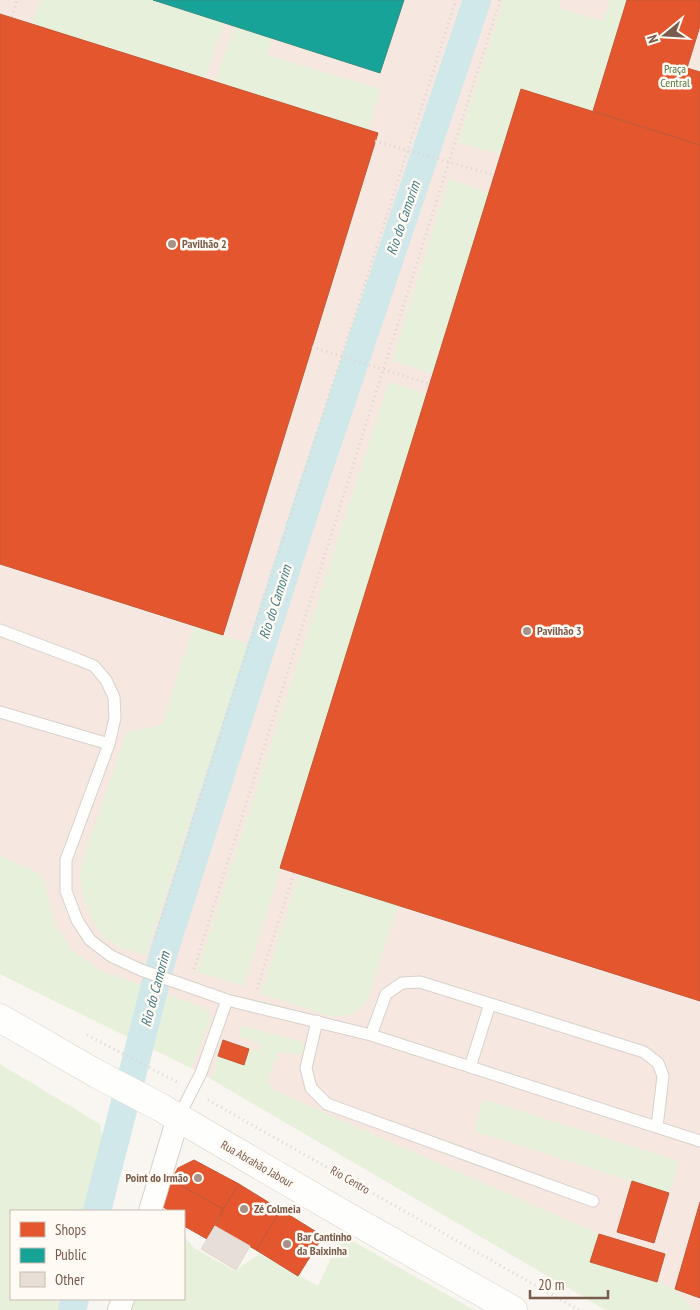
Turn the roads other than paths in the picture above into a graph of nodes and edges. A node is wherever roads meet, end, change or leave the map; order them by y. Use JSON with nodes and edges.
{"nodes":[{"id":1,"x":0,"y":630,"type":"edge"},
{"id":2,"x":0,"y":712,"type":"edge"},
{"id":3,"x":109,"y":744,"type":"junction"},
{"id":4,"x":227,"y":1000,"type":"junction"},
{"id":5,"x":490,"y":1004,"type":"junction"},
{"id":6,"x":0,"y":1018,"type":"edge"},
{"id":7,"x":317,"y":1021,"type":"junction"},
{"id":8,"x":371,"y":1035,"type":"junction"},
{"id":9,"x":470,"y":1067,"type":"junction"},
{"id":10,"x":169,"y":1113,"type":"junction"},
{"id":11,"x":657,"y":1127,"type":"junction"},
{"id":12,"x":700,"y":1141,"type":"edge"},
{"id":13,"x":593,"y":1201,"type":"dead end"},
{"id":14,"x":150,"y":1210,"type":"edge"},
{"id":15,"x":513,"y":1310,"type":"edge"}],
"edges":[{"from":1,"to":3,"type":"lane"},
{"from":2,"to":3,"type":"lane"},
{"from":3,"to":4,"type":"lane"},
{"from":4,"to":7,"type":"lane"},
{"from":4,"to":10,"type":"lane"},
{"from":5,"to":8,"type":"lane"},
{"from":5,"to":9,"type":"lane"},
{"from":5,"to":11,"type":"lane"},
{"from":6,"to":10,"type":"street","name":"Rua Abrahão Jabour"},
{"from":7,"to":8,"type":"lane"},
{"from":7,"to":13,"type":"lane"},
{"from":8,"to":9,"type":"lane"},
{"from":9,"to":11,"type":"lane"},
{"from":10,"to":14,"type":"street"},
{"from":10,"to":15,"type":"street","name":"Rua Abrahão Jabour"},
{"from":11,"to":12,"type":"lane"}]}
